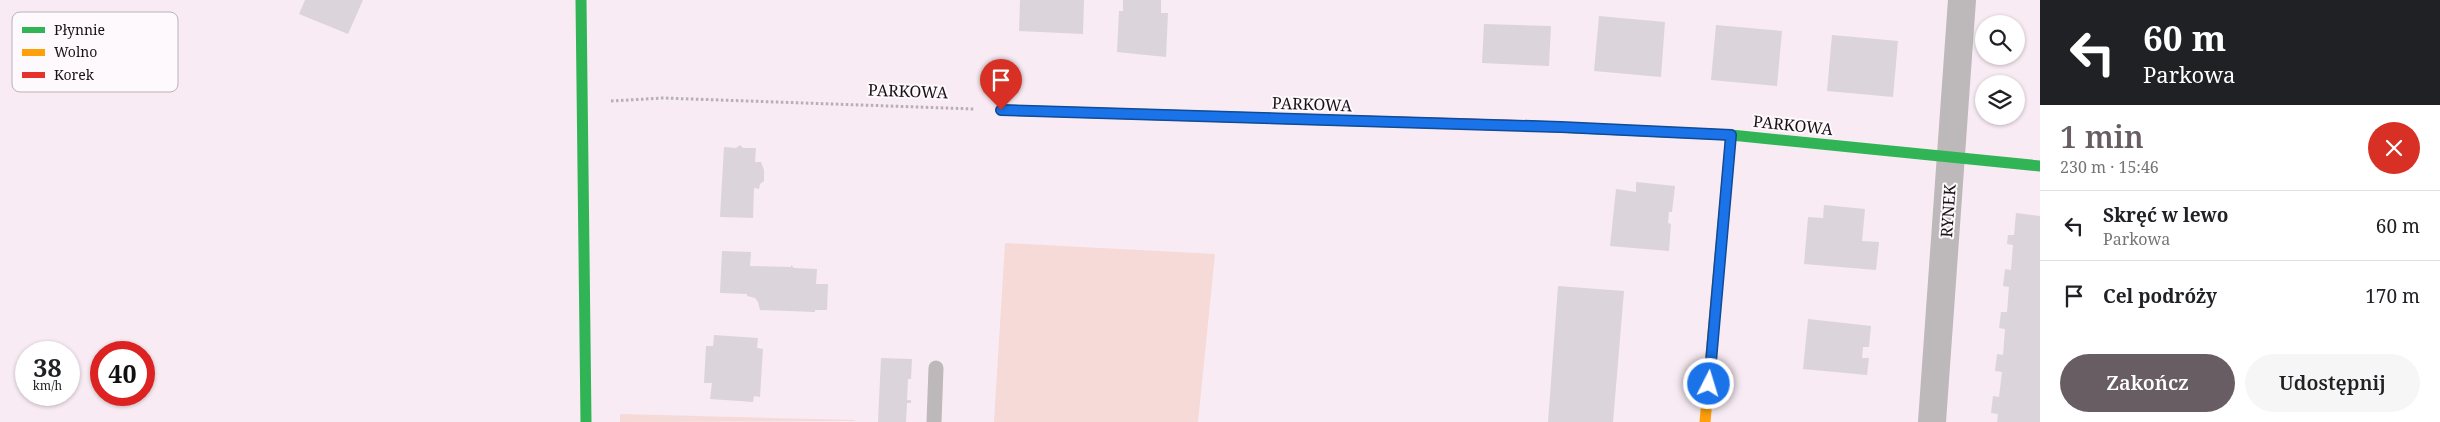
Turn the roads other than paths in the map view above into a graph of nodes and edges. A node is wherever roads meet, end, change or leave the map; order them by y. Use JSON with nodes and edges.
{"nodes":[{"id":1,"x":581,"y":0,"type":"edge"},
{"id":2,"x":1962,"y":0,"type":"edge"},
{"id":3,"x":1001,"y":110,"type":"road end"},
{"id":4,"x":1731,"y":135,"type":"junction"},
{"id":5,"x":1952,"y":157,"type":"junction"},
{"id":6,"x":2040,"y":166,"type":"edge"},
{"id":7,"x":936,"y":368,"type":"dead end"},
{"id":8,"x":586,"y":422,"type":"edge"},
{"id":9,"x":934,"y":422,"type":"edge"},
{"id":10,"x":1705,"y":422,"type":"edge"},
{"id":11,"x":1932,"y":422,"type":"edge"}],
"edges":[{"from":1,"to":8,"type":"street"},
{"from":2,"to":5,"type":"street","name":"RYNEK"},
{"from":3,"to":4,"type":"street","name":"PARKOWA"},
{"from":4,"to":5,"type":"street","name":"PARKOWA"},
{"from":4,"to":10,"type":"street"},
{"from":5,"to":6,"type":"street","name":"PARKOWA"},
{"from":5,"to":11,"type":"street","name":"RYNEK"},
{"from":7,"to":9,"type":"lane"}]}
